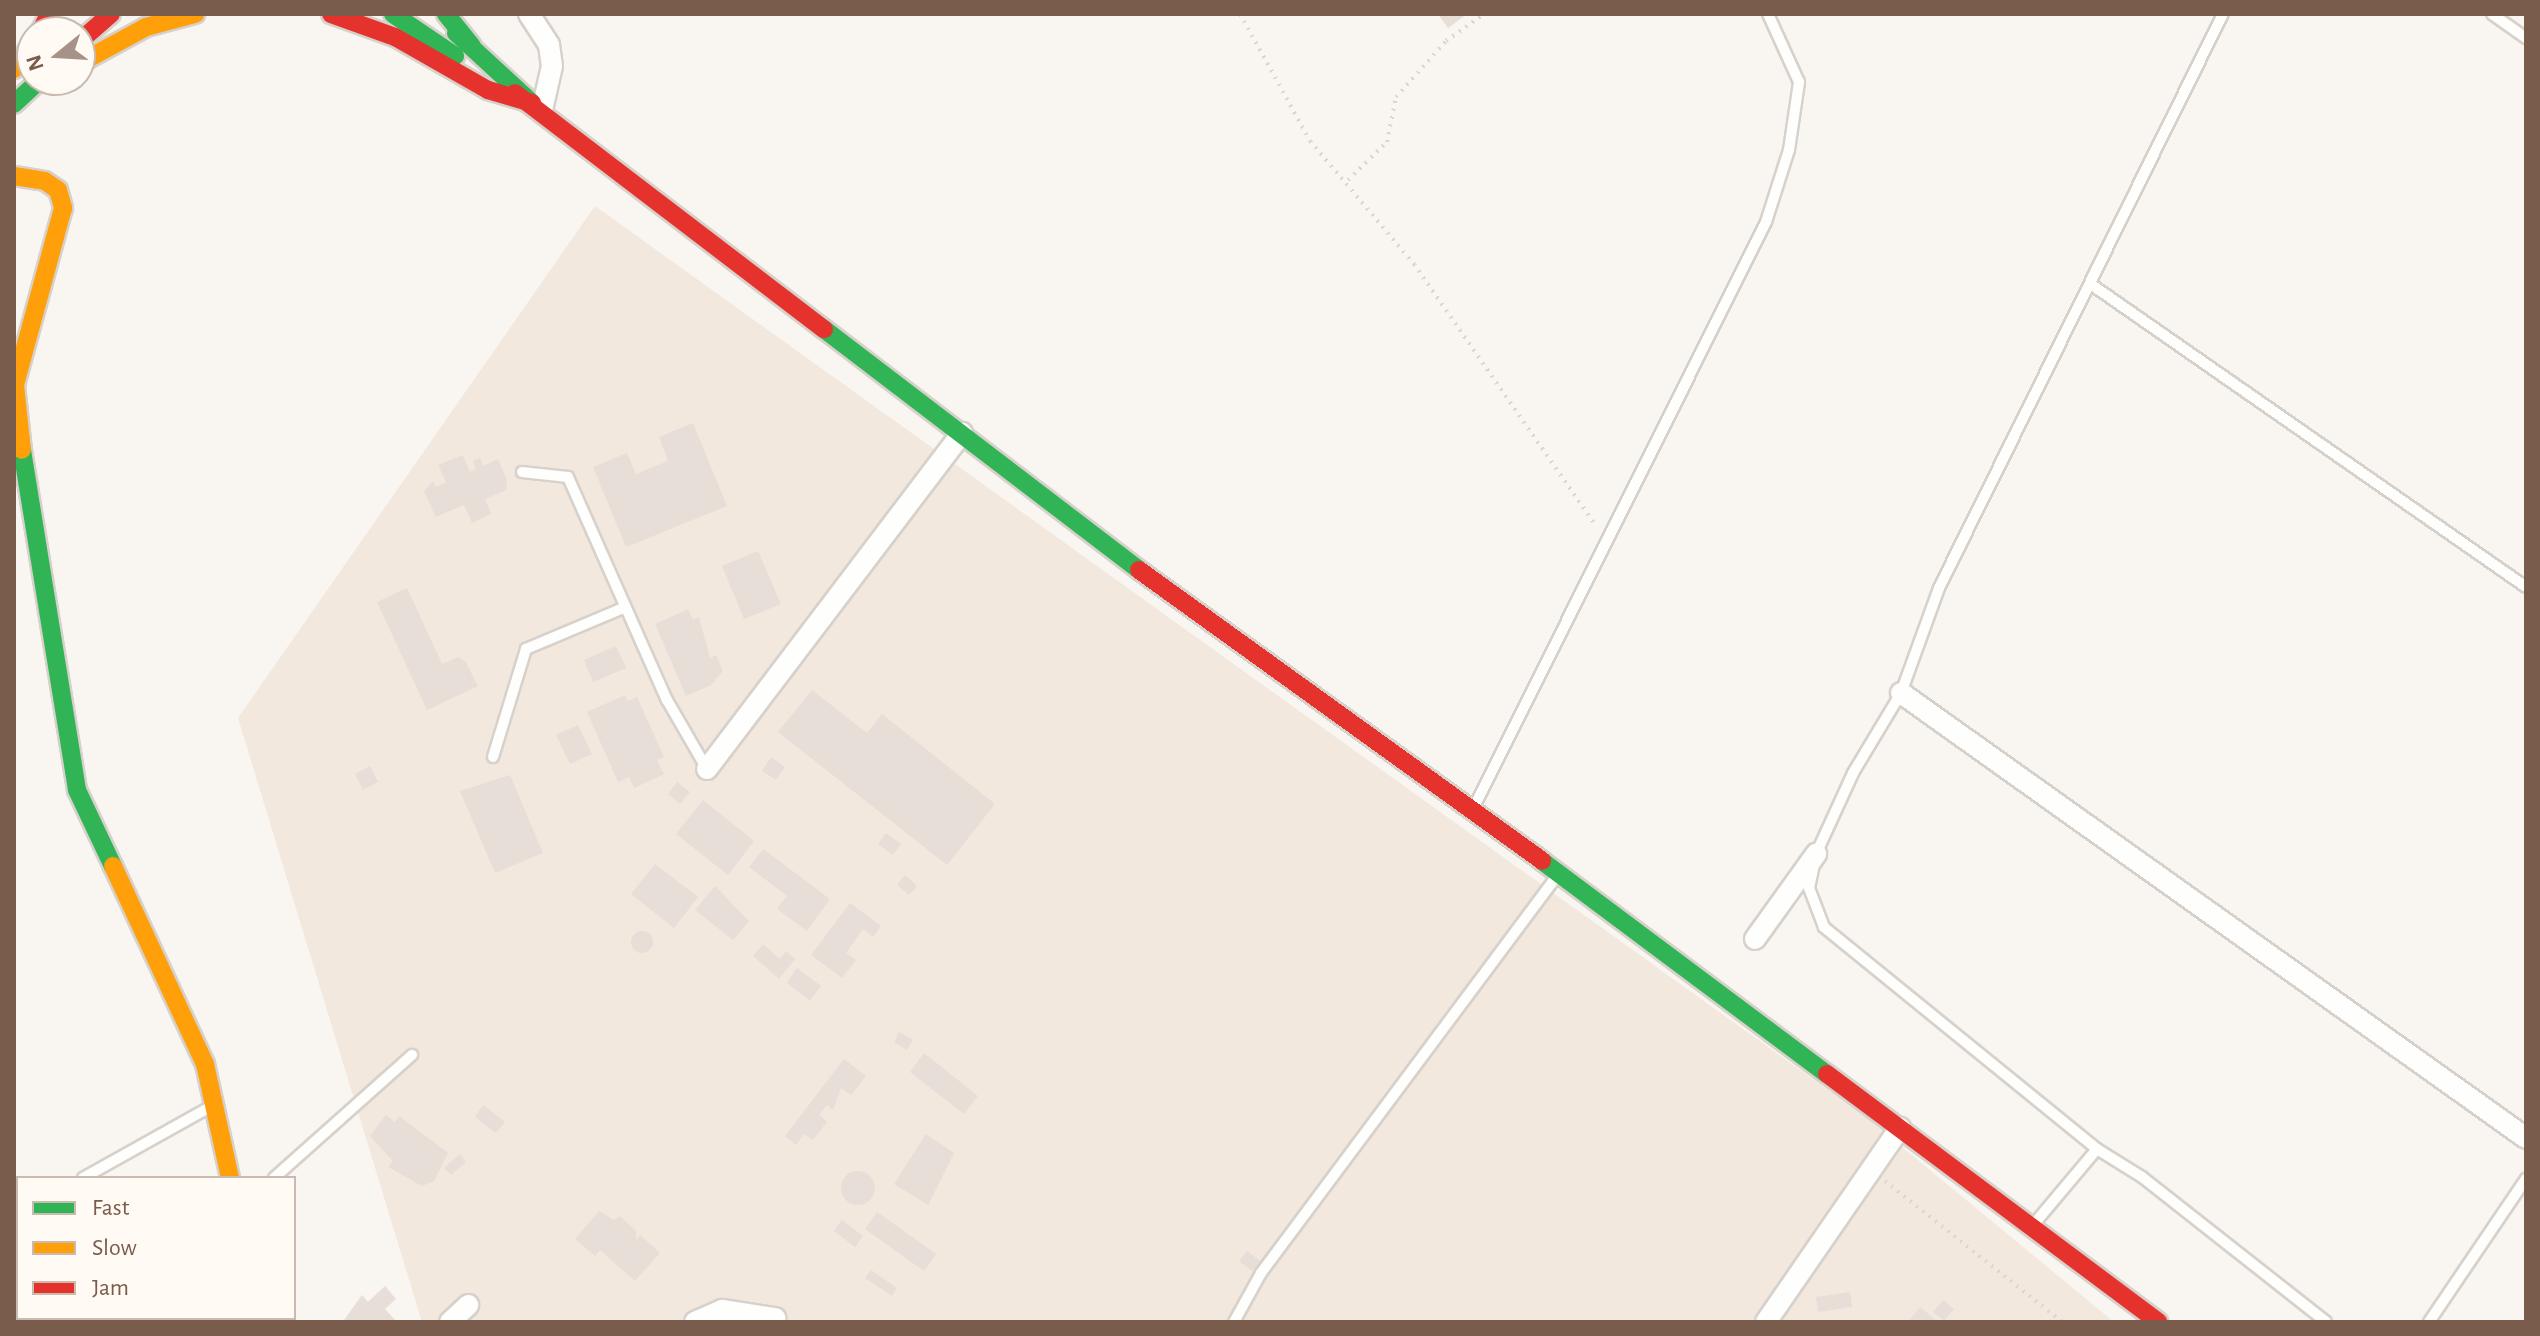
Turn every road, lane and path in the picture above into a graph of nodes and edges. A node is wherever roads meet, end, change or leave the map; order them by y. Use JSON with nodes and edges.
{"nodes":[{"id":1,"x":195,"y":14,"type":"edge"},
{"id":2,"x":331,"y":14,"type":"edge"},
{"id":3,"x":393,"y":14,"type":"edge"},
{"id":4,"x":434,"y":14,"type":"edge"},
{"id":5,"x":446,"y":14,"type":"edge"},
{"id":6,"x":529,"y":14,"type":"edge"},
{"id":7,"x":1240,"y":14,"type":"edge"},
{"id":8,"x":1484,"y":14,"type":"edge"},
{"id":9,"x":1768,"y":14,"type":"edge"},
{"id":10,"x":2223,"y":14,"type":"edge"},
{"id":11,"x":2492,"y":14,"type":"edge"},
{"id":12,"x":2526,"y":38,"type":"edge"},
{"id":13,"x":472,"y":46,"type":"junction"},
{"id":14,"x":96,"y":54,"type":"edge"},
{"id":15,"x":537,"y":106,"type":"junction"},
{"id":16,"x":14,"y":176,"type":"edge"},
{"id":17,"x":1348,"y":180,"type":"junction"},
{"id":18,"x":2092,"y":285,"type":"junction"},
{"id":19,"x":962,"y":433,"type":"junction"},
{"id":20,"x":522,"y":472,"type":"dead end"},
{"id":21,"x":1607,"y":540,"type":"junction"},
{"id":22,"x":2526,"y":587,"type":"edge"},
{"id":23,"x":626,"y":607,"type":"junction"},
{"id":24,"x":1901,"y":693,"type":"junction"},
{"id":25,"x":493,"y":757,"type":"dead end"},
{"id":26,"x":707,"y":769,"type":"joint"},
{"id":27,"x":1473,"y":809,"type":"junction"},
{"id":28,"x":1816,"y":854,"type":"junction"},
{"id":29,"x":1559,"y":873,"type":"junction"},
{"id":30,"x":1755,"y":939,"type":"dead end"},
{"id":31,"x":412,"y":1055,"type":"dead end"},
{"id":32,"x":217,"y":1103,"type":"junction"},
{"id":33,"x":1900,"y":1128,"type":"junction"},
{"id":34,"x":2526,"y":1138,"type":"edge"},
{"id":35,"x":2097,"y":1149,"type":"junction"},
{"id":36,"x":1873,"y":1168,"type":"junction"},
{"id":37,"x":87,"y":1176,"type":"edge"},
{"id":38,"x":230,"y":1176,"type":"edge"},
{"id":39,"x":276,"y":1176,"type":"edge"},
{"id":40,"x":2526,"y":1179,"type":"edge"},
{"id":41,"x":2030,"y":1228,"type":"junction"},
{"id":42,"x":468,"y":1305,"type":"dead end"},
{"id":43,"x":775,"y":1318,"type":"dead end"},
{"id":44,"x":450,"y":1322,"type":"edge"},
{"id":45,"x":695,"y":1322,"type":"edge"},
{"id":46,"x":1234,"y":1322,"type":"edge"},
{"id":47,"x":1766,"y":1322,"type":"edge"},
{"id":48,"x":2062,"y":1322,"type":"edge"},
{"id":49,"x":2158,"y":1322,"type":"edge"},
{"id":50,"x":2326,"y":1322,"type":"edge"},
{"id":51,"x":2429,"y":1322,"type":"edge"}],
"edges":[{"from":1,"to":14,"type":"main road"},
{"from":2,"to":15,"type":"main road"},
{"from":3,"to":15,"type":"main road"},
{"from":4,"to":13,"type":"main road"},
{"from":5,"to":13,"type":"main road"},
{"from":6,"to":15,"type":"street"},
{"from":7,"to":17,"type":"path"},
{"from":8,"to":17,"type":"path"},
{"from":9,"to":21,"type":"lane"},
{"from":10,"to":18,"type":"lane"},
{"from":11,"to":12,"type":"lane"},
{"from":13,"to":15,"type":"main road"},
{"from":15,"to":19,"type":"main road"},
{"from":16,"to":32,"type":"main road"},
{"from":17,"to":21,"type":"path"},
{"from":18,"to":22,"type":"lane"},
{"from":18,"to":24,"type":"lane"},
{"from":19,"to":26,"type":"street"},
{"from":19,"to":27,"type":"main road"},
{"from":20,"to":23,"type":"lane"},
{"from":21,"to":27,"type":"lane"},
{"from":23,"to":25,"type":"lane"},
{"from":23,"to":26,"type":"lane"},
{"from":24,"to":28,"type":"lane"},
{"from":24,"to":34,"type":"street"},
{"from":27,"to":29,"type":"main road"},
{"from":28,"to":30,"type":"street"},
{"from":28,"to":35,"type":"lane"},
{"from":29,"to":33,"type":"main road"},
{"from":29,"to":46,"type":"lane"},
{"from":31,"to":39,"type":"lane"},
{"from":32,"to":37,"type":"lane"},
{"from":32,"to":38,"type":"main road"},
{"from":33,"to":36,"type":"street"},
{"from":33,"to":41,"type":"main road"},
{"from":35,"to":41,"type":"lane"},
{"from":35,"to":50,"type":"lane"},
{"from":36,"to":47,"type":"street"},
{"from":36,"to":48,"type":"path"},
{"from":40,"to":51,"type":"lane"},
{"from":41,"to":49,"type":"main road"},
{"from":42,"to":44,"type":"street"},
{"from":43,"to":45,"type":"street"}]}
